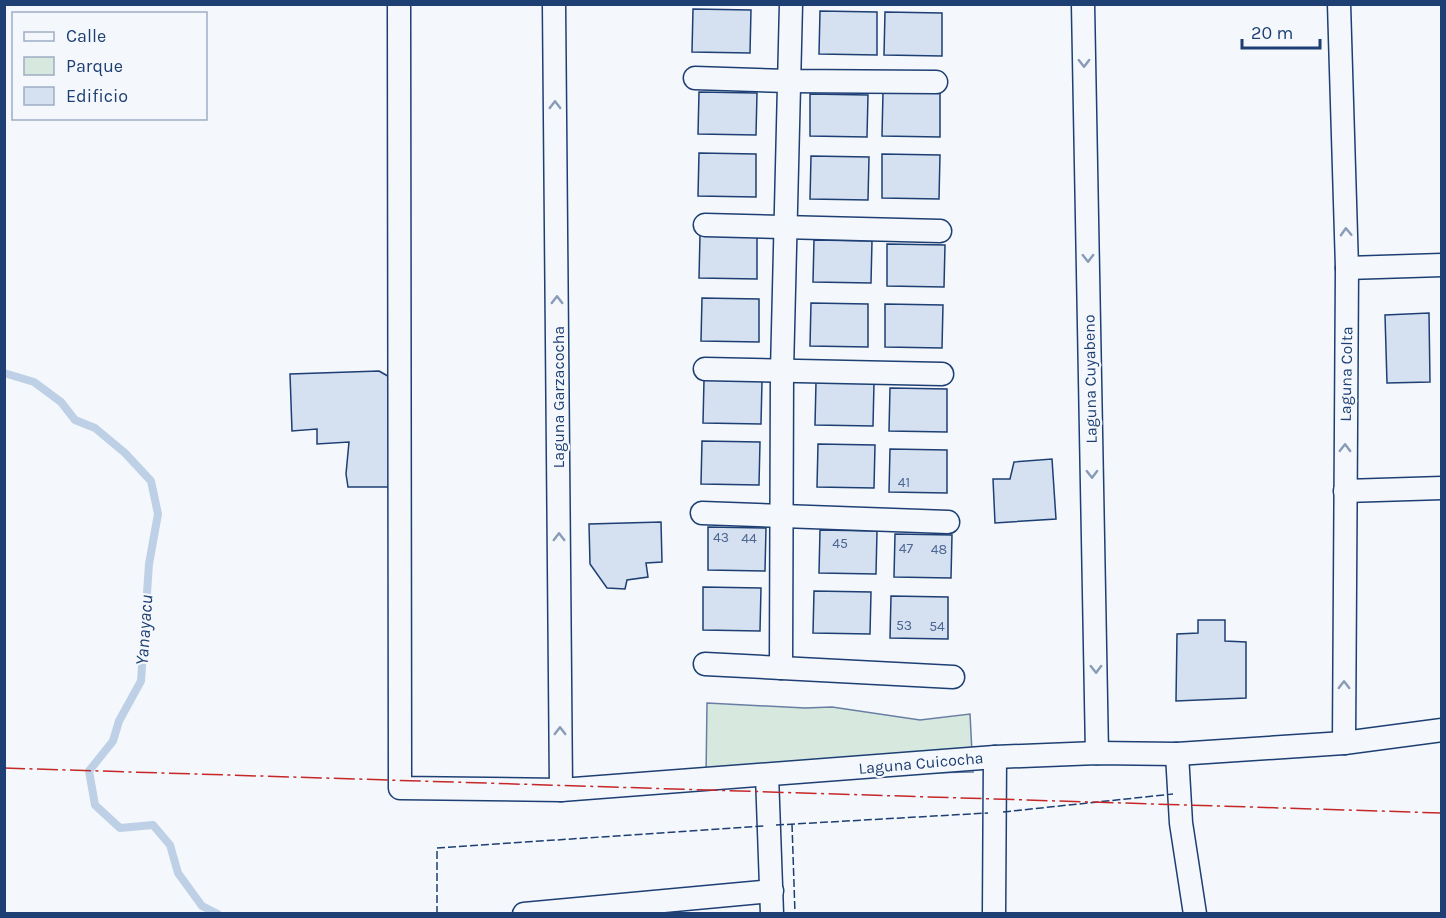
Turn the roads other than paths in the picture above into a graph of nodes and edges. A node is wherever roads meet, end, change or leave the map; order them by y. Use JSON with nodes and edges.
{"nodes":[{"id":1,"x":399,"y":4,"type":"edge"},
{"id":2,"x":554,"y":4,"type":"edge"},
{"id":3,"x":791,"y":4,"type":"edge"},
{"id":4,"x":1083,"y":4,"type":"edge"},
{"id":5,"x":1340,"y":4,"type":"edge"},
{"id":6,"x":695,"y":78,"type":"dead end"},
{"id":7,"x":788,"y":81,"type":"junction"},
{"id":8,"x":936,"y":82,"type":"dead end"},
{"id":9,"x":705,"y":225,"type":"dead end"},
{"id":10,"x":786,"y":227,"type":"junction"},
{"id":11,"x":940,"y":231,"type":"dead end"},
{"id":12,"x":1442,"y":265,"type":"edge"},
{"id":13,"x":1347,"y":268,"type":"junction"},
{"id":14,"x":705,"y":369,"type":"dead end"},
{"id":15,"x":782,"y":371,"type":"junction"},
{"id":16,"x":942,"y":374,"type":"dead end"},
{"id":17,"x":1442,"y":488,"type":"edge"},
{"id":18,"x":1345,"y":492,"type":"junction"},
{"id":19,"x":702,"y":513,"type":"dead end"},
{"id":20,"x":783,"y":517,"type":"junction"},
{"id":21,"x":948,"y":522,"type":"dead end"},
{"id":22,"x":705,"y":664,"type":"dead end"},
{"id":23,"x":781,"y":668,"type":"junction"},
{"id":24,"x":953,"y":677,"type":"dead end"},
{"id":25,"x":1442,"y":730,"type":"edge"},
{"id":26,"x":1344,"y":743,"type":"junction"},
{"id":27,"x":1097,"y":753,"type":"junction"},
{"id":28,"x":1178,"y":754,"type":"junction"},
{"id":29,"x":995,"y":757,"type":"junction"},
{"id":30,"x":767,"y":775,"type":"junction"},
{"id":31,"x":561,"y":790,"type":"junction"},
{"id":32,"x":772,"y":902,"type":"edge"},
{"id":33,"x":524,"y":914,"type":"edge"},
{"id":34,"x":994,"y":914,"type":"edge"},
{"id":35,"x":1195,"y":914,"type":"edge"}],
"edges":[{"from":1,"to":31,"type":"street","name":"Laguna Cuicocha"},
{"from":31,"to":2,"type":"street","name":"Laguna Garzacocha","one_way":true},
{"from":3,"to":7,"type":"street"},
{"from":4,"to":27,"type":"street","name":"Laguna Cuyabeno","one_way":true},
{"from":13,"to":5,"type":"street","name":"Laguna Colta","one_way":true},
{"from":6,"to":7,"type":"street"},
{"from":7,"to":8,"type":"street"},
{"from":7,"to":10,"type":"street"},
{"from":9,"to":10,"type":"street"},
{"from":10,"to":11,"type":"street"},
{"from":10,"to":15,"type":"street"},
{"from":12,"to":13,"type":"street"},
{"from":18,"to":13,"type":"street","name":"Laguna Colta","one_way":true},
{"from":14,"to":15,"type":"street"},
{"from":15,"to":16,"type":"street"},
{"from":15,"to":20,"type":"street"},
{"from":17,"to":18,"type":"street"},
{"from":26,"to":18,"type":"street","name":"Laguna Colta","one_way":true},
{"from":19,"to":20,"type":"street"},
{"from":20,"to":21,"type":"street"},
{"from":20,"to":23,"type":"street"},
{"from":22,"to":23,"type":"street"},
{"from":23,"to":24,"type":"street"},
{"from":25,"to":26,"type":"street","name":"Laguna Cuicocha"},
{"from":26,"to":28,"type":"street","name":"Laguna Cuicocha"},
{"from":27,"to":28,"type":"street","name":"Laguna Cuicocha"},
{"from":27,"to":29,"type":"street","name":"Laguna Cuicocha"},
{"from":28,"to":35,"type":"street"},
{"from":29,"to":30,"type":"street","name":"Laguna Cuicocha"},
{"from":29,"to":34,"type":"street"},
{"from":30,"to":31,"type":"street","name":"Laguna Cuicocha"},
{"from":30,"to":32,"type":"street"},
{"from":32,"to":33,"type":"street"}]}
